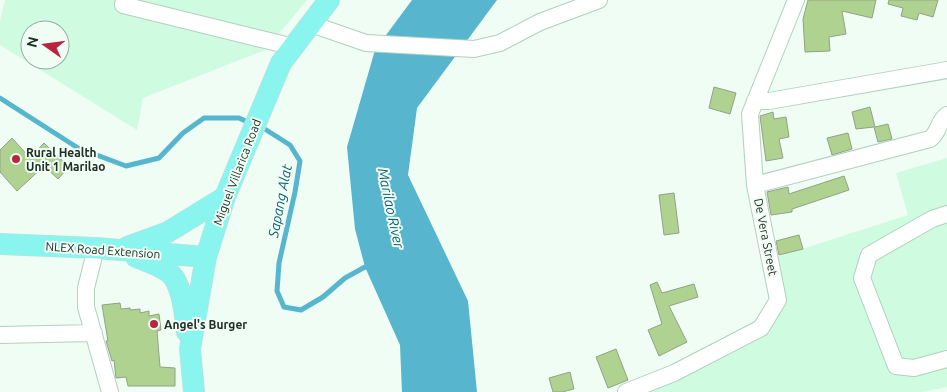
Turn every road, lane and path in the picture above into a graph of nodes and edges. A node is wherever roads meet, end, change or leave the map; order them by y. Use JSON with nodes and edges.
{"nodes":[{"id":1,"x":124,"y":0,"type":"edge"},
{"id":2,"x":330,"y":0,"type":"edge"},
{"id":3,"x":599,"y":0,"type":"edge"},
{"id":4,"x":796,"y":0,"type":"edge"},
{"id":5,"x":311,"y":24,"type":"junction"},
{"id":6,"x":294,"y":47,"type":"junction"},
{"id":7,"x":947,"y":70,"type":"edge"},
{"id":8,"x":755,"y":101,"type":"junction"},
{"id":9,"x":947,"y":115,"type":"edge"},
{"id":10,"x":755,"y":185,"type":"junction"},
{"id":11,"x":225,"y":197,"type":"junction"},
{"id":12,"x":947,"y":214,"type":"edge"},
{"id":13,"x":0,"y":244,"type":"edge"},
{"id":14,"x":105,"y":249,"type":"junction"},
{"id":15,"x":206,"y":257,"type":"junction"},
{"id":16,"x":94,"y":333,"type":"junction"},
{"id":17,"x":0,"y":335,"type":"edge"},
{"id":18,"x":190,"y":349,"type":"junction"},
{"id":19,"x":947,"y":359,"type":"edge"},
{"id":20,"x":110,"y":392,"type":"edge"},
{"id":21,"x":194,"y":392,"type":"edge"},
{"id":22,"x":626,"y":392,"type":"edge"}],
"edges":[{"from":1,"to":6,"type":"street"},
{"from":2,"to":5,"type":"main road","name":"Miguel Villarica Road"},
{"from":3,"to":5,"type":"street"},
{"from":4,"to":8,"type":"street","name":"De Vera Street"},
{"from":5,"to":6,"type":"main road","name":"Miguel Villarica Road"},
{"from":6,"to":11,"type":"main road","name":"Miguel Villarica Road"},
{"from":7,"to":8,"type":"street"},
{"from":8,"to":10,"type":"street","name":"De Vera Street"},
{"from":9,"to":10,"type":"street"},
{"from":10,"to":22,"type":"street","name":"De Vera Street"},
{"from":11,"to":14,"type":"main road"},
{"from":11,"to":15,"type":"main road","name":"Miguel Villarica Road"},
{"from":12,"to":19,"type":"street"},
{"from":13,"to":14,"type":"main road","name":"NLEX Road Extension"},
{"from":14,"to":15,"type":"main road","name":"NLEX Road Extension"},
{"from":14,"to":16,"type":"street"},
{"from":14,"to":18,"type":"main road"},
{"from":15,"to":18,"type":"main road","name":"Miguel Villarica Road"},
{"from":16,"to":17,"type":"street"},
{"from":16,"to":20,"type":"street"},
{"from":18,"to":21,"type":"main road","name":"Miguel Villarica Road"}]}
